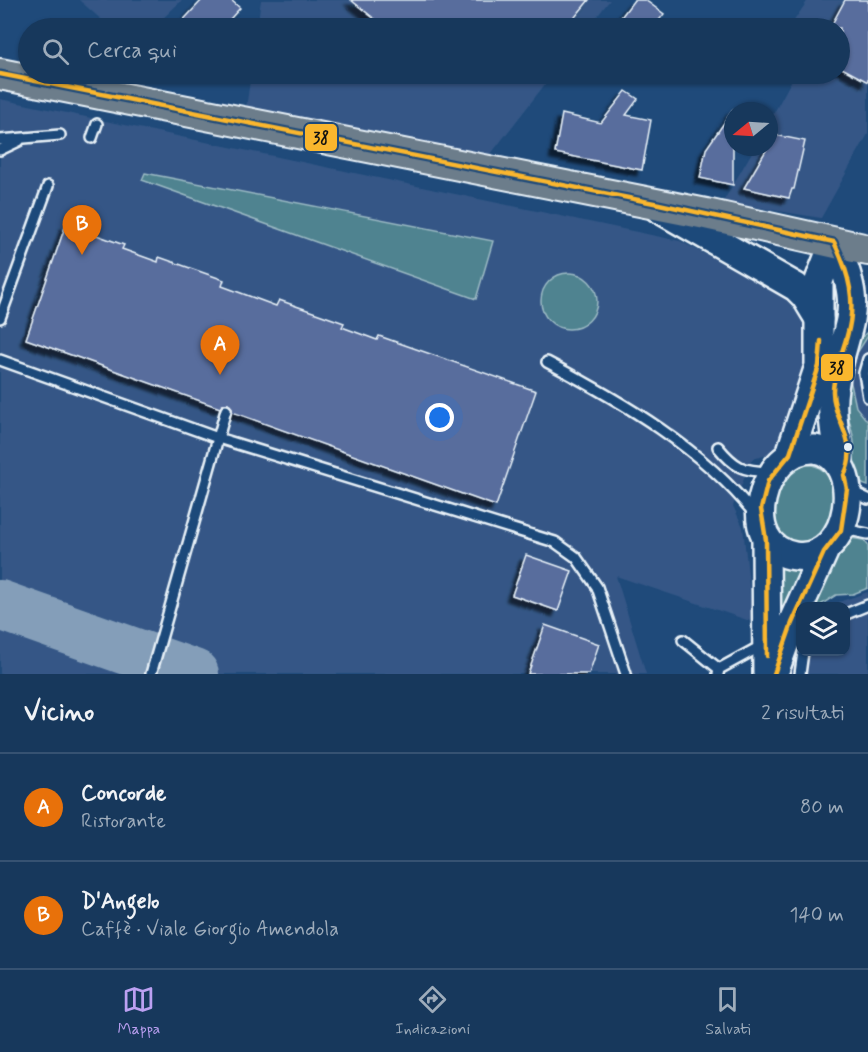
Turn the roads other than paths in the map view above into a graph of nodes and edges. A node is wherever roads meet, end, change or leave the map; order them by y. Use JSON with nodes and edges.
{"nodes":[{"id":1,"x":0,"y":75,"type":"edge"},
{"id":2,"x":18,"y":78,"type":"edge"},
{"id":3,"x":18,"y":84,"type":"edge"},
{"id":4,"x":51,"y":84,"type":"edge"},
{"id":5,"x":0,"y":85,"type":"edge"},
{"id":6,"x":96,"y":124,"type":"dead end"},
{"id":7,"x":0,"y":134,"type":"edge"},
{"id":8,"x":60,"y":135,"type":"dead end"},
{"id":9,"x":27,"y":138,"type":"junction"},
{"id":10,"x":92,"y":138,"type":"dead end"},
{"id":11,"x":0,"y":140,"type":"edge"},
{"id":12,"x":0,"y":146,"type":"edge"},
{"id":13,"x":0,"y":150,"type":"edge"},
{"id":14,"x":48,"y":186,"type":"dead end"},
{"id":15,"x":647,"y":202,"type":"junction"},
{"id":16,"x":834,"y":242,"type":"junction"},
{"id":17,"x":868,"y":250,"type":"edge"},
{"id":18,"x":868,"y":316,"type":"edge"},
{"id":19,"x":0,"y":318,"type":"edge"},
{"id":20,"x":820,"y":321,"type":"junction"},
{"id":21,"x":848,"y":334,"type":"junction"},
{"id":22,"x":868,"y":359,"type":"edge"},
{"id":23,"x":0,"y":360,"type":"edge"},
{"id":24,"x":547,"y":362,"type":"dead end"},
{"id":25,"x":868,"y":397,"type":"edge"},
{"id":26,"x":226,"y":410,"type":"dead end"},
{"id":27,"x":218,"y":438,"type":"junction"},
{"id":28,"x":718,"y":447,"type":"dead end"},
{"id":29,"x":781,"y":463,"type":"junction"},
{"id":30,"x":850,"y":481,"type":"edge"},
{"id":31,"x":841,"y":530,"type":"junction"},
{"id":32,"x":764,"y":532,"type":"junction"},
{"id":33,"x":868,"y":534,"type":"edge"},
{"id":34,"x":824,"y":552,"type":"junction"},
{"id":35,"x":868,"y":605,"type":"edge"},
{"id":36,"x":850,"y":612,"type":"edge"},
{"id":37,"x":682,"y":640,"type":"dead end"},
{"id":38,"x":768,"y":642,"type":"junction"},
{"id":39,"x":802,"y":656,"type":"edge"},
{"id":40,"x":718,"y":672,"type":"edge"},
{"id":41,"x":151,"y":674,"type":"edge"},
{"id":42,"x":626,"y":674,"type":"edge"},
{"id":43,"x":767,"y":674,"type":"edge"},
{"id":44,"x":774,"y":674,"type":"edge"},
{"id":45,"x":800,"y":674,"type":"edge"}],
"edges":[{"from":1,"to":2,"type":"main road"},
{"from":3,"to":5,"type":"lane"},
{"from":4,"to":15,"type":"main road"},
{"from":6,"to":10,"type":"lane"},
{"from":7,"to":9,"type":"lane"},
{"from":8,"to":9,"type":"lane"},
{"from":9,"to":11,"type":"lane"},
{"from":9,"to":12,"type":"lane"},
{"from":9,"to":13,"type":"lane"},
{"from":14,"to":19,"type":"lane"},
{"from":15,"to":16,"type":"main road"},
{"from":15,"to":20,"type":"street"},
{"from":16,"to":17,"type":"main road"},
{"from":16,"to":20,"type":"street"},
{"from":16,"to":21,"type":"street"},
{"from":18,"to":21,"type":"street"},
{"from":20,"to":29,"type":"street"},
{"from":21,"to":30,"type":"street"},
{"from":22,"to":25,"type":"lane"},
{"from":23,"to":27,"type":"lane"},
{"from":24,"to":32,"type":"lane"},
{"from":26,"to":27,"type":"lane"},
{"from":27,"to":41,"type":"lane"},
{"from":27,"to":42,"type":"lane"},
{"from":28,"to":29,"type":"lane"},
{"from":29,"to":30,"type":"street"},
{"from":29,"to":32,"type":"street"},
{"from":30,"to":31,"type":"street"},
{"from":31,"to":33,"type":"lane"},
{"from":31,"to":34,"type":"street"},
{"from":32,"to":34,"type":"street"},
{"from":32,"to":38,"type":"street"},
{"from":34,"to":44,"type":"street"},
{"from":35,"to":36,"type":"lane"},
{"from":37,"to":40,"type":"lane"},
{"from":38,"to":40,"type":"lane"},
{"from":38,"to":43,"type":"street"},
{"from":39,"to":45,"type":"lane"}]}
